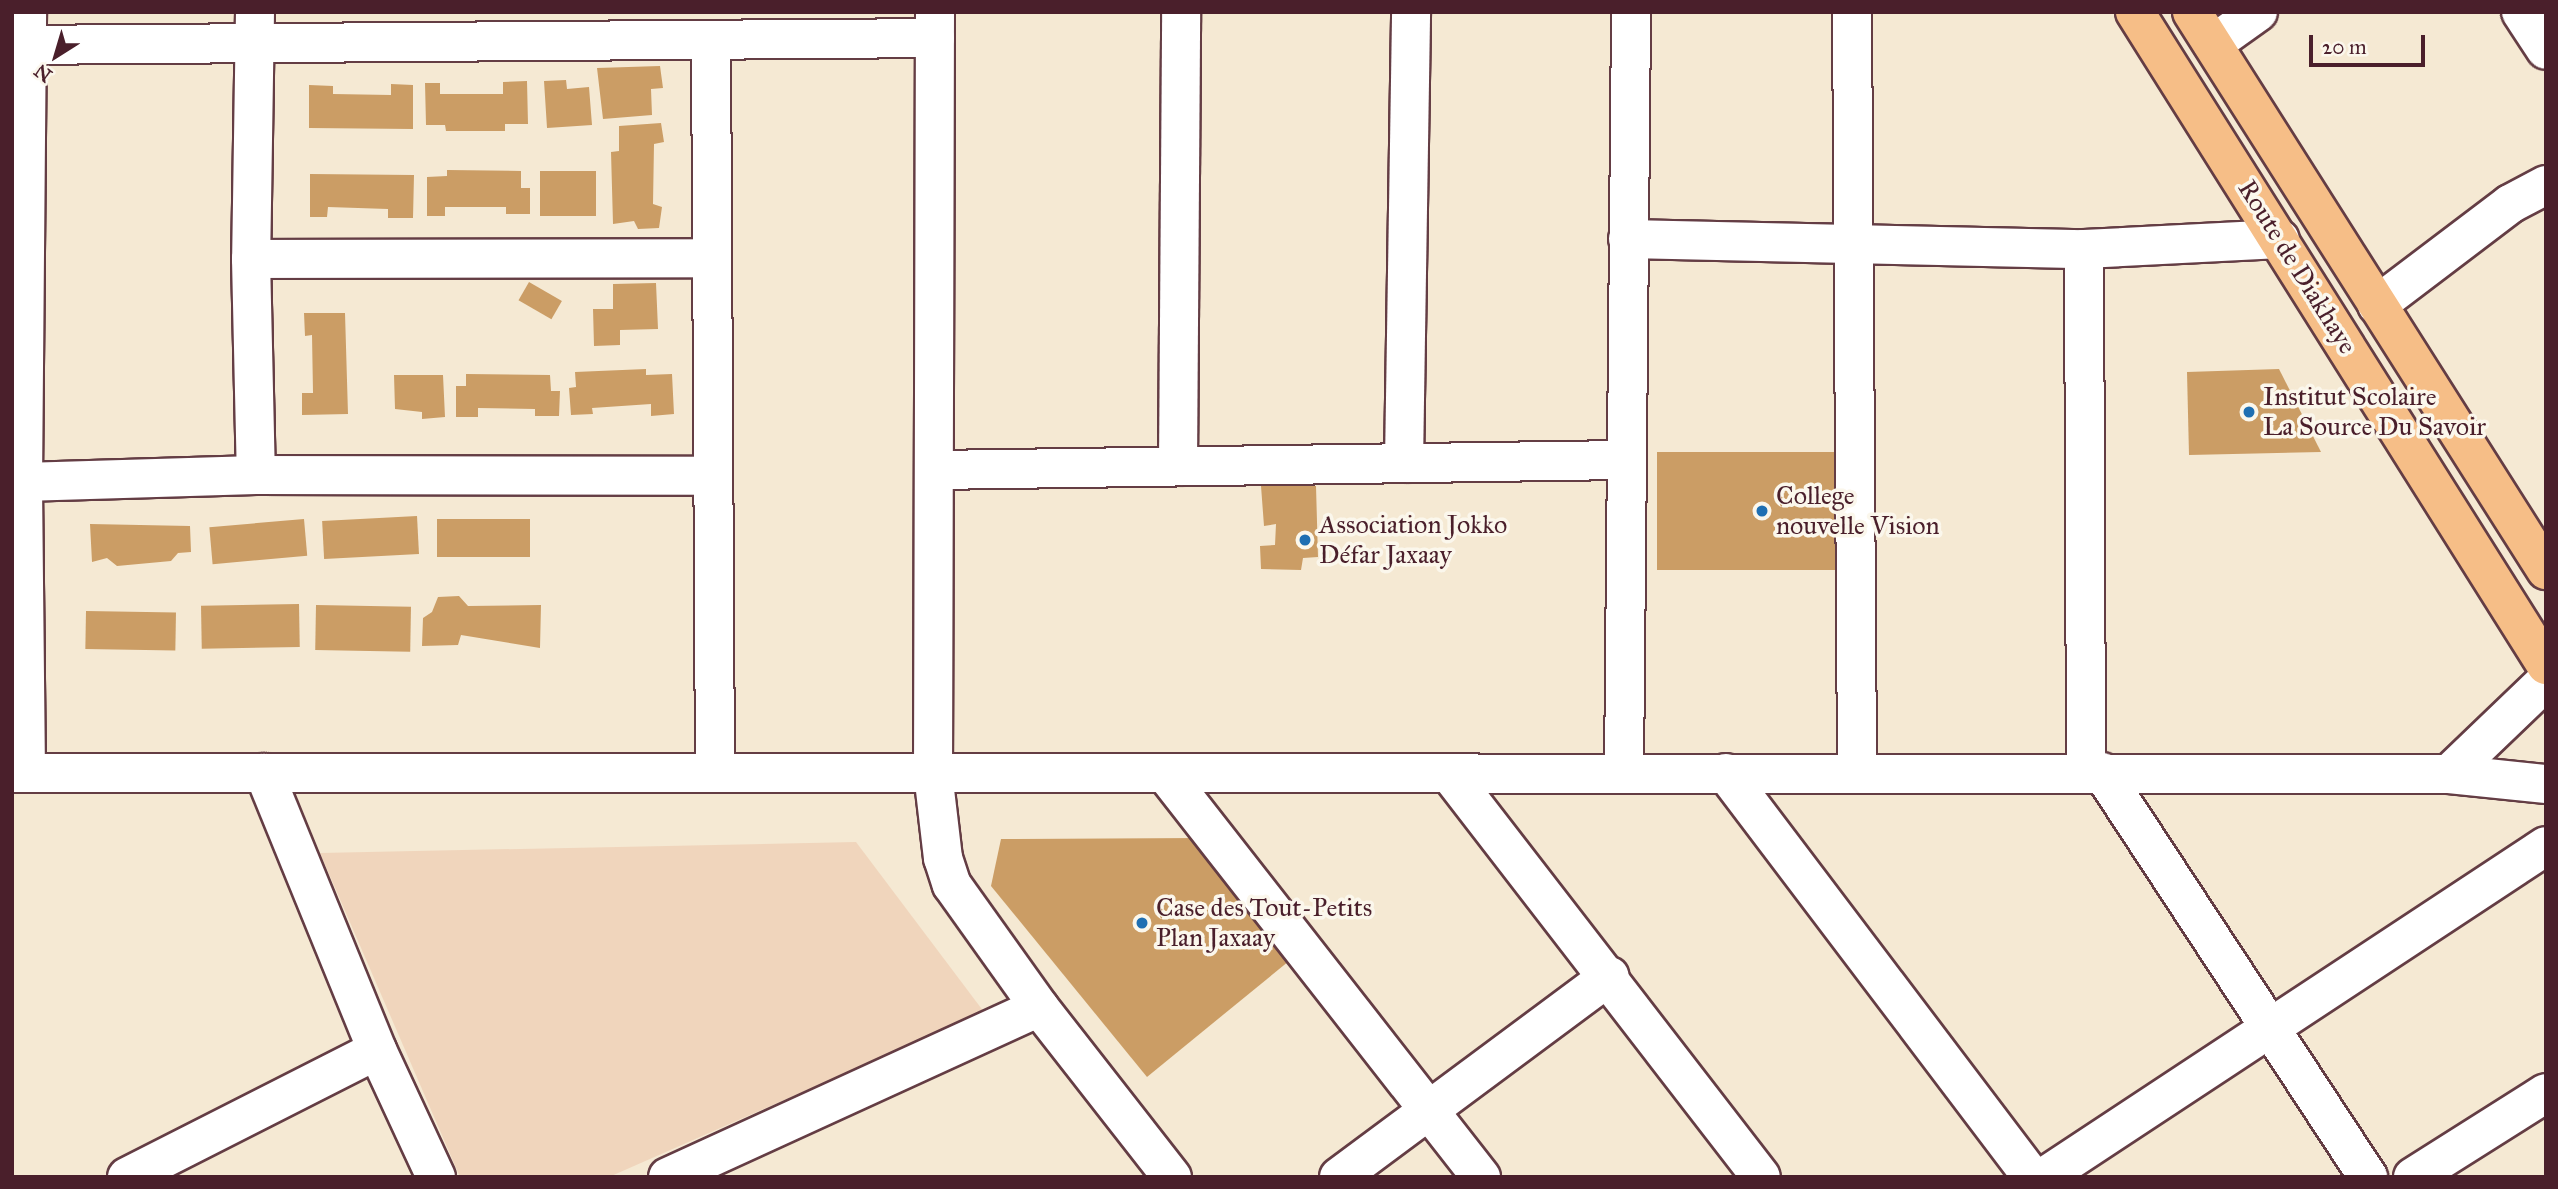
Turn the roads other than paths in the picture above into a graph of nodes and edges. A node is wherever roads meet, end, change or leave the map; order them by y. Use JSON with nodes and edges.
{"nodes":[{"id":1,"x":1181,"y":12,"type":"edge"},
{"id":2,"x":1411,"y":12,"type":"edge"},
{"id":3,"x":1630,"y":12,"type":"edge"},
{"id":4,"x":1852,"y":12,"type":"edge"},
{"id":5,"x":2135,"y":12,"type":"edge"},
{"id":6,"x":2192,"y":12,"type":"edge"},
{"id":7,"x":2258,"y":12,"type":"edge"},
{"id":8,"x":2521,"y":12,"type":"edge"},
{"id":9,"x":935,"y":25,"type":"edge"},
{"id":10,"x":255,"y":28,"type":"edge"},
{"id":11,"x":22,"y":34,"type":"edge"},
{"id":12,"x":711,"y":40,"type":"junction"},
{"id":13,"x":2213,"y":44,"type":"junction"},
{"id":14,"x":2546,"y":50,"type":"edge"},
{"id":15,"x":2546,"y":185,"type":"edge"},
{"id":16,"x":1628,"y":239,"type":"junction"},
{"id":17,"x":2280,"y":239,"type":"junction"},
{"id":18,"x":1854,"y":244,"type":"junction"},
{"id":19,"x":2084,"y":249,"type":"junction"},
{"id":20,"x":712,"y":258,"type":"junction"},
{"id":21,"x":251,"y":259,"type":"junction"},
{"id":22,"x":2377,"y":305,"type":"junction"},
{"id":23,"x":1626,"y":460,"type":"junction"},
{"id":24,"x":1404,"y":463,"type":"junction"},
{"id":25,"x":1178,"y":466,"type":"junction"},
{"id":26,"x":934,"y":470,"type":"junction"},
{"id":27,"x":256,"y":475,"type":"junction"},
{"id":28,"x":713,"y":476,"type":"junction"},
{"id":29,"x":23,"y":482,"type":"junction"},
{"id":30,"x":2546,"y":570,"type":"edge"},
{"id":31,"x":2546,"y":665,"type":"edge"},
{"id":32,"x":2546,"y":681,"type":"edge"},
{"id":33,"x":2094,"y":772,"type":"junction"},
{"id":34,"x":19,"y":773,"type":"edge"},
{"id":35,"x":264,"y":773,"type":"junction"},
{"id":36,"x":715,"y":773,"type":"junction"},
{"id":37,"x":933,"y":773,"type":"junction"},
{"id":38,"x":1166,"y":773,"type":"junction"},
{"id":39,"x":1448,"y":773,"type":"junction"},
{"id":40,"x":1624,"y":773,"type":"junction"},
{"id":41,"x":1726,"y":773,"type":"junction"},
{"id":42,"x":1857,"y":773,"type":"junction"},
{"id":43,"x":2449,"y":774,"type":"junction"},
{"id":44,"x":2546,"y":784,"type":"edge"},
{"id":45,"x":2546,"y":846,"type":"edge"},
{"id":46,"x":1610,"y":976,"type":"junction"},
{"id":47,"x":1039,"y":1007,"type":"junction"},
{"id":48,"x":2272,"y":1030,"type":"junction"},
{"id":49,"x":377,"y":1051,"type":"junction"},
{"id":50,"x":2546,"y":1093,"type":"edge"},
{"id":51,"x":1430,"y":1110,"type":"junction"},
{"id":52,"x":127,"y":1177,"type":"edge"},
{"id":53,"x":436,"y":1177,"type":"edge"},
{"id":54,"x":668,"y":1177,"type":"edge"},
{"id":55,"x":1172,"y":1177,"type":"edge"},
{"id":56,"x":1339,"y":1177,"type":"edge"},
{"id":57,"x":1481,"y":1177,"type":"edge"},
{"id":58,"x":1760,"y":1177,"type":"edge"},
{"id":59,"x":2032,"y":1177,"type":"edge"},
{"id":60,"x":2044,"y":1177,"type":"edge"},
{"id":61,"x":2368,"y":1177,"type":"edge"},
{"id":62,"x":2413,"y":1177,"type":"edge"}],
"edges":[{"from":1,"to":25,"type":"street"},
{"from":2,"to":24,"type":"street"},
{"from":3,"to":16,"type":"street"},
{"from":4,"to":18,"type":"street"},
{"from":5,"to":17,"type":"main road","name":"Route de Diakhaye"},
{"from":6,"to":13,"type":"main road","name":"Route de Diakhaye"},
{"from":7,"to":13,"type":"street"},
{"from":8,"to":14,"type":"street"},
{"from":9,"to":12,"type":"street"},
{"from":9,"to":26,"type":"street"},
{"from":10,"to":11,"type":"street"},
{"from":10,"to":12,"type":"street"},
{"from":10,"to":21,"type":"street"},
{"from":11,"to":29,"type":"street"},
{"from":12,"to":20,"type":"street"},
{"from":13,"to":22,"type":"main road","name":"Route de Diakhaye"},
{"from":15,"to":22,"type":"street"},
{"from":16,"to":18,"type":"street"},
{"from":16,"to":23,"type":"street"},
{"from":17,"to":19,"type":"street"},
{"from":17,"to":31,"type":"main road","name":"Route de Diakhaye"},
{"from":18,"to":19,"type":"street"},
{"from":18,"to":42,"type":"street"},
{"from":19,"to":33,"type":"street"},
{"from":20,"to":21,"type":"street"},
{"from":20,"to":28,"type":"street"},
{"from":21,"to":27,"type":"street"},
{"from":22,"to":30,"type":"main road","name":"Route de Diakhaye"},
{"from":23,"to":24,"type":"street"},
{"from":23,"to":40,"type":"street"},
{"from":24,"to":25,"type":"street"},
{"from":25,"to":26,"type":"street"},
{"from":26,"to":37,"type":"street"},
{"from":27,"to":28,"type":"street"},
{"from":27,"to":29,"type":"street"},
{"from":28,"to":36,"type":"street"},
{"from":29,"to":34,"type":"street"},
{"from":32,"to":43,"type":"street"},
{"from":33,"to":42,"type":"street"},
{"from":33,"to":43,"type":"street"},
{"from":33,"to":48,"type":"street"},
{"from":34,"to":35,"type":"street"},
{"from":35,"to":36,"type":"street"},
{"from":35,"to":49,"type":"street"},
{"from":36,"to":37,"type":"street"},
{"from":37,"to":38,"type":"street"},
{"from":37,"to":47,"type":"street"},
{"from":38,"to":39,"type":"street"},
{"from":38,"to":51,"type":"street"},
{"from":39,"to":40,"type":"street"},
{"from":39,"to":46,"type":"street"},
{"from":40,"to":41,"type":"street"},
{"from":41,"to":42,"type":"street"},
{"from":41,"to":59,"type":"street"},
{"from":43,"to":44,"type":"street"},
{"from":45,"to":48,"type":"street"},
{"from":46,"to":51,"type":"street"},
{"from":46,"to":58,"type":"street"},
{"from":47,"to":54,"type":"street"},
{"from":47,"to":55,"type":"street"},
{"from":48,"to":60,"type":"street"},
{"from":48,"to":61,"type":"street"},
{"from":49,"to":52,"type":"street"},
{"from":49,"to":53,"type":"street"},
{"from":50,"to":62,"type":"street"},
{"from":51,"to":56,"type":"street"},
{"from":51,"to":57,"type":"street"}]}
